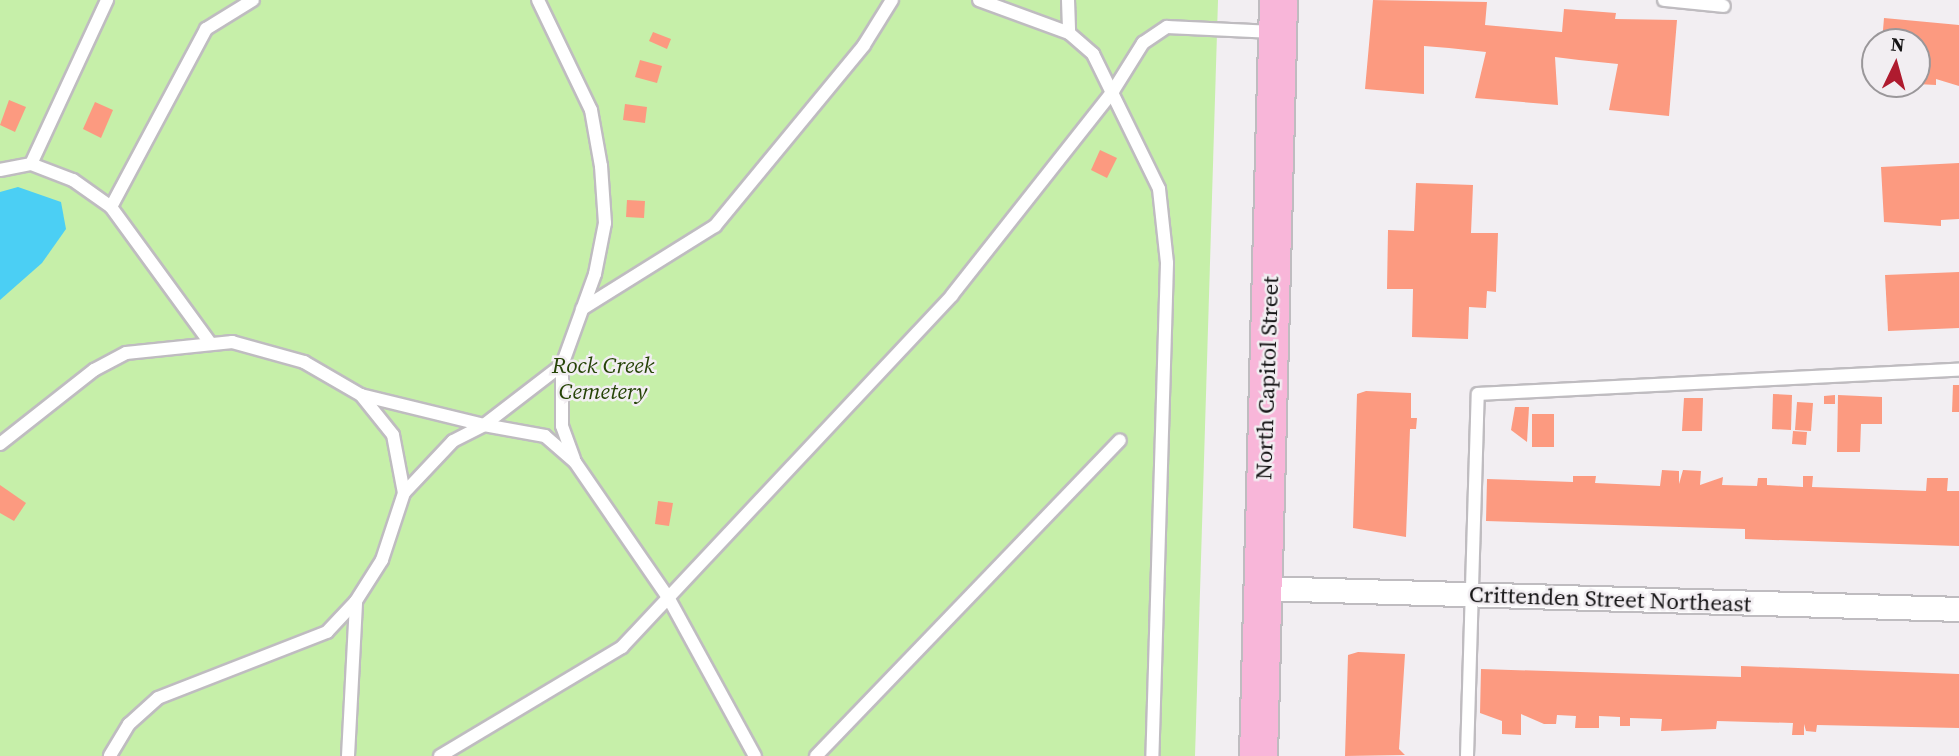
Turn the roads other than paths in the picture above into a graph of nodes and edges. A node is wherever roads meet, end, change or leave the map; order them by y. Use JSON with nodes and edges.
{"nodes":[{"id":1,"x":107,"y":0,"type":"edge"},
{"id":2,"x":253,"y":0,"type":"edge"},
{"id":3,"x":538,"y":0,"type":"edge"},
{"id":4,"x":892,"y":0,"type":"edge"},
{"id":5,"x":979,"y":0,"type":"edge"},
{"id":6,"x":1068,"y":0,"type":"edge"},
{"id":7,"x":1664,"y":0,"type":"edge"},
{"id":8,"x":1007,"y":4,"type":"edge"},
{"id":9,"x":1724,"y":6,"type":"dead end"},
{"id":10,"x":1278,"y":16,"type":"edge"},
{"id":11,"x":1069,"y":33,"type":"junction"},
{"id":12,"x":1113,"y":91,"type":"junction"},
{"id":13,"x":31,"y":164,"type":"junction"},
{"id":14,"x":0,"y":170,"type":"edge"},
{"id":15,"x":111,"y":207,"type":"junction"},
{"id":16,"x":582,"y":309,"type":"junction"},
{"id":17,"x":211,"y":343,"type":"junction"},
{"id":18,"x":562,"y":365,"type":"junction"},
{"id":19,"x":1959,"y":370,"type":"edge"},
{"id":20,"x":361,"y":395,"type":"junction"},
{"id":21,"x":484,"y":425,"type":"junction"},
{"id":22,"x":1120,"y":440,"type":"dead end"},
{"id":23,"x":0,"y":444,"type":"edge"},
{"id":24,"x":575,"y":463,"type":"junction"},
{"id":25,"x":404,"y":493,"type":"junction"},
{"id":26,"x":1261,"y":588,"type":"junction"},
{"id":27,"x":1472,"y":595,"type":"junction"},
{"id":28,"x":669,"y":598,"type":"junction"},
{"id":29,"x":356,"y":601,"type":"junction"},
{"id":30,"x":1959,"y":609,"type":"edge"},
{"id":31,"x":110,"y":756,"type":"edge"},
{"id":32,"x":348,"y":756,"type":"edge"},
{"id":33,"x":440,"y":756,"type":"edge"},
{"id":34,"x":755,"y":756,"type":"edge"},
{"id":35,"x":816,"y":756,"type":"edge"},
{"id":36,"x":1152,"y":756,"type":"edge"},
{"id":37,"x":1258,"y":756,"type":"edge"},
{"id":38,"x":1467,"y":756,"type":"edge"}],
"edges":[{"from":1,"to":13,"type":"lane"},
{"from":2,"to":15,"type":"lane"},
{"from":3,"to":16,"type":"lane"},
{"from":4,"to":16,"type":"lane"},
{"from":5,"to":8,"type":"lane"},
{"from":6,"to":11,"type":"lane"},
{"from":7,"to":9,"type":"lane"},
{"from":8,"to":11,"type":"lane"},
{"from":10,"to":12,"type":"lane"},
{"from":10,"to":26,"type":"main road","name":"North Capitol Street"},
{"from":11,"to":12,"type":"lane"},
{"from":12,"to":28,"type":"lane"},
{"from":12,"to":36,"type":"lane"},
{"from":13,"to":14,"type":"lane"},
{"from":13,"to":15,"type":"lane"},
{"from":15,"to":17,"type":"lane"},
{"from":16,"to":18,"type":"lane"},
{"from":17,"to":20,"type":"lane"},
{"from":17,"to":23,"type":"lane"},
{"from":18,"to":21,"type":"lane"},
{"from":18,"to":24,"type":"lane"},
{"from":19,"to":27,"type":"lane"},
{"from":20,"to":21,"type":"lane"},
{"from":20,"to":25,"type":"lane"},
{"from":21,"to":24,"type":"lane"},
{"from":21,"to":25,"type":"lane"},
{"from":22,"to":35,"type":"lane"},
{"from":24,"to":28,"type":"lane"},
{"from":25,"to":29,"type":"lane"},
{"from":26,"to":27,"type":"street","name":"Crittenden Street Northeast"},
{"from":26,"to":37,"type":"main road","name":"North Capitol Street"},
{"from":27,"to":30,"type":"street","name":"Crittenden Street Northeast"},
{"from":27,"to":38,"type":"lane"},
{"from":28,"to":33,"type":"lane"},
{"from":28,"to":34,"type":"lane"},
{"from":29,"to":31,"type":"lane"},
{"from":29,"to":32,"type":"lane"}]}
